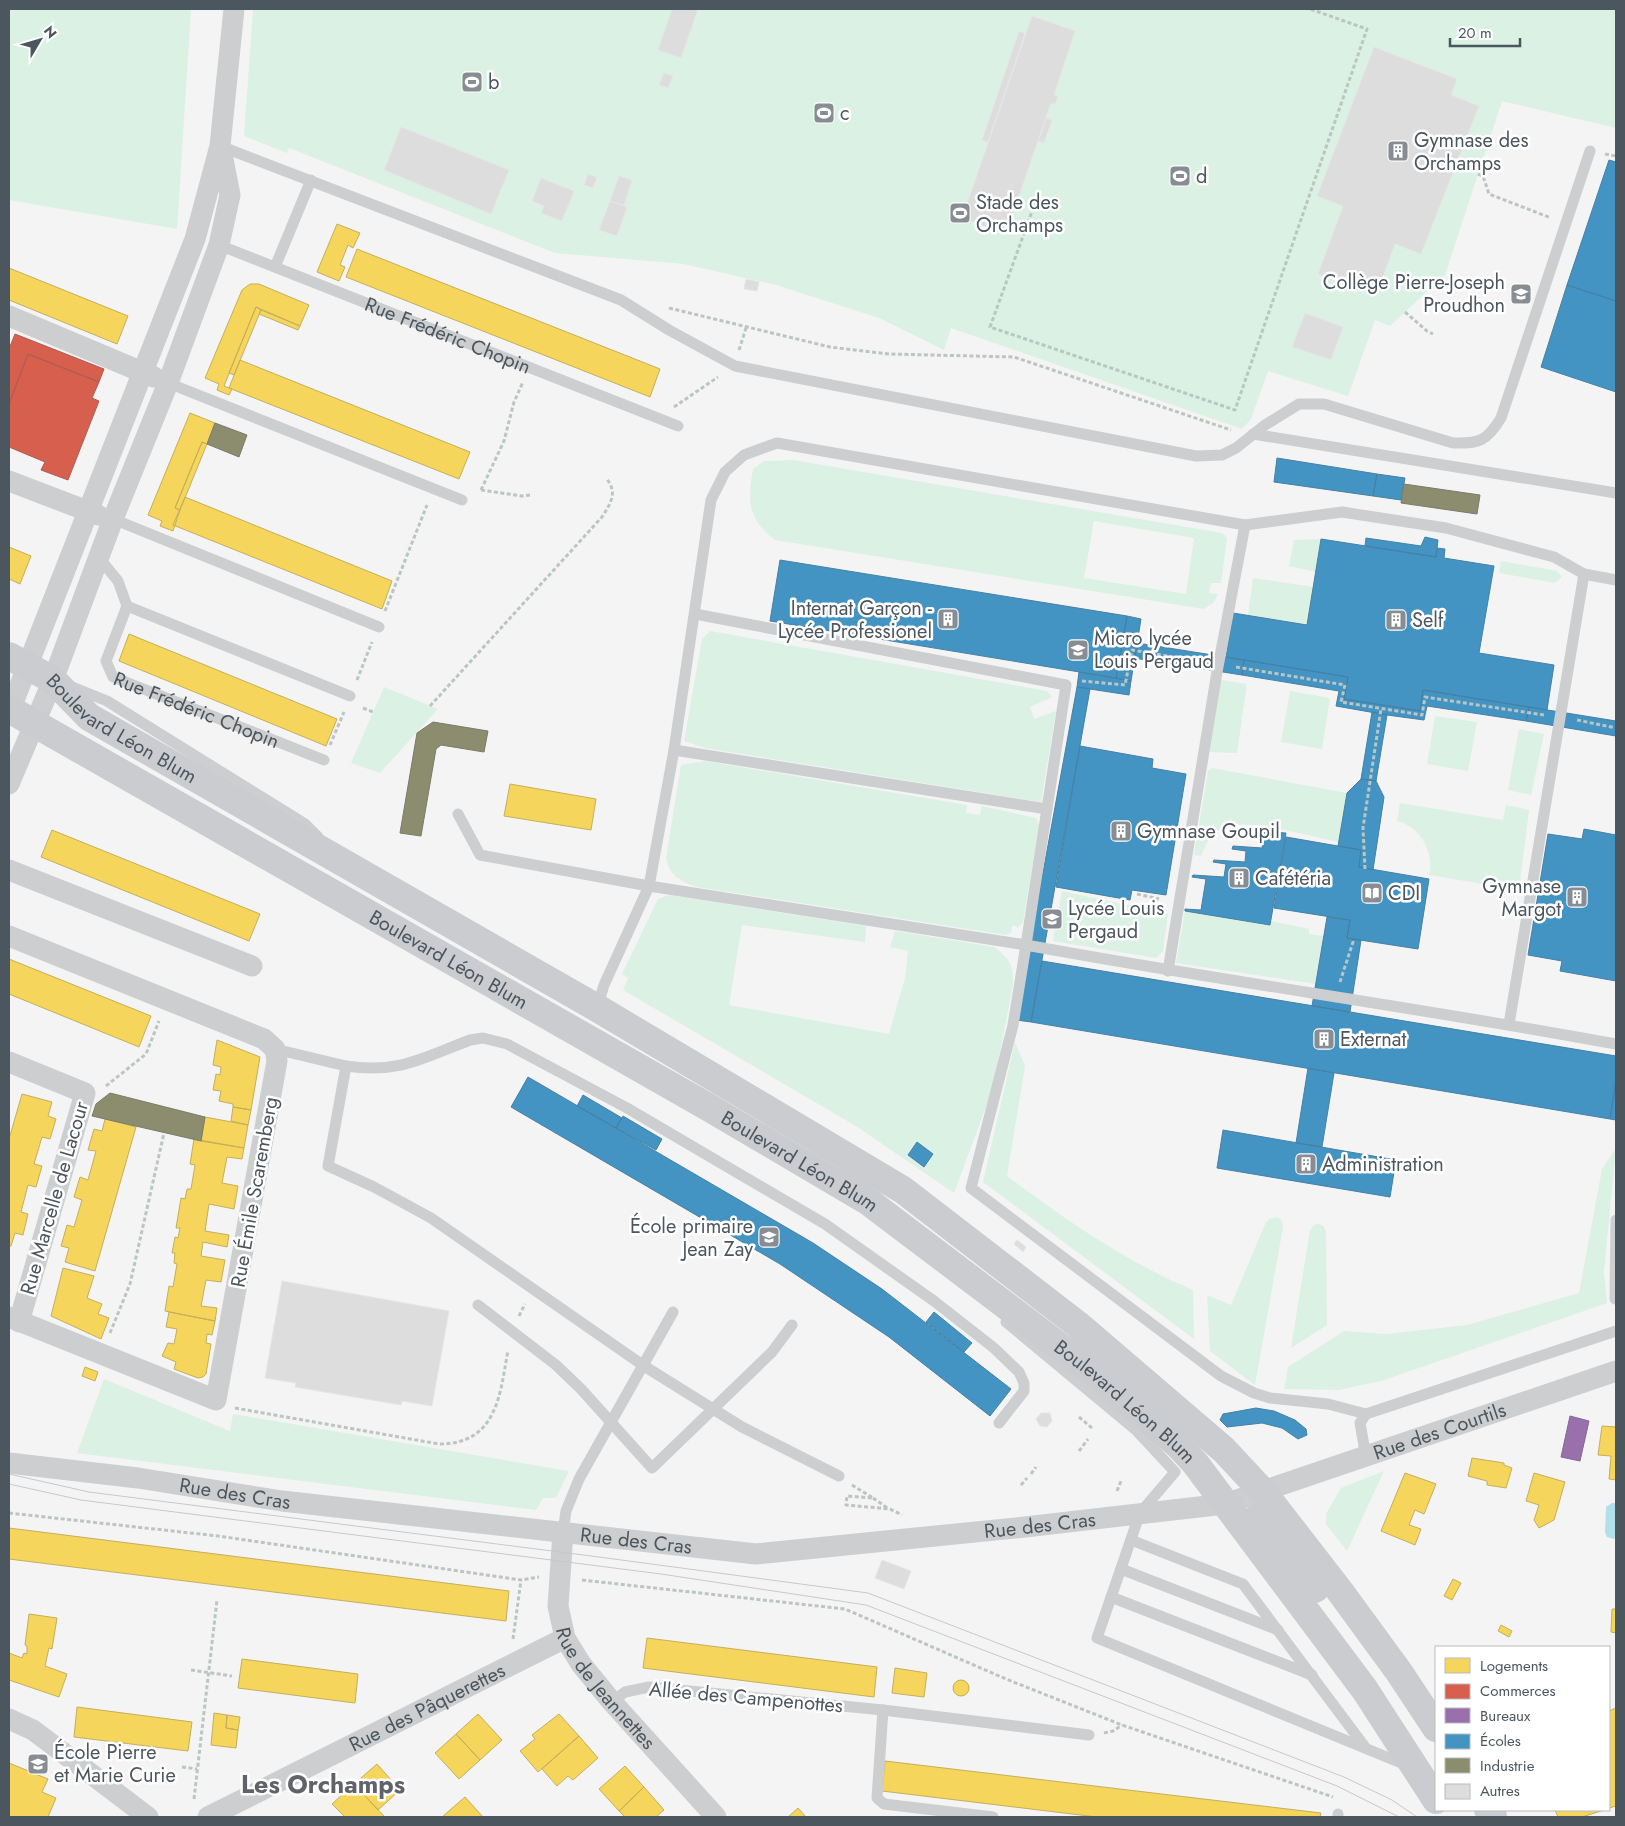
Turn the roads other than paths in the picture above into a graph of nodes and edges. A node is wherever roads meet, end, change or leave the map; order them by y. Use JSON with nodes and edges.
{"nodes":[{"id":1,"x":234,"y":9,"type":"edge"},
{"id":2,"x":220,"y":146,"type":"junction"},
{"id":3,"x":1590,"y":151,"type":"dead end"},
{"id":4,"x":311,"y":180,"type":"junction"},
{"id":5,"x":194,"y":239,"type":"junction"},
{"id":6,"x":219,"y":245,"type":"junction"},
{"id":7,"x":275,"y":267,"type":"junction"},
{"id":8,"x":9,"y":316,"type":"edge"},
{"id":9,"x":142,"y":371,"type":"junction"},
{"id":10,"x":168,"y":383,"type":"junction"},
{"id":11,"x":678,"y":426,"type":"dead end"},
{"id":12,"x":1253,"y":434,"type":"junction"},
{"id":13,"x":9,"y":480,"type":"edge"},
{"id":14,"x":1616,"y":493,"type":"edge"},
{"id":15,"x":462,"y":500,"type":"road end"},
{"id":16,"x":86,"y":511,"type":"junction"},
{"id":17,"x":113,"y":519,"type":"junction"},
{"id":18,"x":1246,"y":525,"type":"junction"},
{"id":19,"x":100,"y":559,"type":"junction"},
{"id":20,"x":1584,"y":574,"type":"junction"},
{"id":21,"x":1616,"y":580,"type":"edge"},
{"id":22,"x":127,"y":606,"type":"junction"},
{"id":23,"x":49,"y":614,"type":"junction"},
{"id":24,"x":695,"y":614,"type":"junction"},
{"id":25,"x":73,"y":624,"type":"junction"},
{"id":26,"x":379,"y":627,"type":"road end"},
{"id":27,"x":18,"y":661,"type":"edge"},
{"id":28,"x":53,"y":680,"type":"junction"},
{"id":29,"x":350,"y":696,"type":"road end"},
{"id":30,"x":9,"y":710,"type":"edge"},
{"id":31,"x":35,"y":724,"type":"junction"},
{"id":32,"x":674,"y":750,"type":"junction"},
{"id":33,"x":324,"y":760,"type":"road end"},
{"id":34,"x":9,"y":784,"type":"edge"},
{"id":35,"x":1047,"y":809,"type":"junction"},
{"id":36,"x":458,"y":814,"type":"dead end"},
{"id":37,"x":9,"y":870,"type":"edge"},
{"id":38,"x":649,"y":886,"type":"junction"},
{"id":39,"x":9,"y":936,"type":"edge"},
{"id":40,"x":1026,"y":945,"type":"junction"},
{"id":41,"x":252,"y":966,"type":"dead end"},
{"id":42,"x":1168,"y":971,"type":"junction"},
{"id":43,"x":597,"y":1008,"type":"junction"},
{"id":44,"x":1509,"y":1024,"type":"junction"},
{"id":45,"x":1616,"y":1044,"type":"edge"},
{"id":46,"x":275,"y":1049,"type":"junction"},
{"id":47,"x":9,"y":1062,"type":"edge"},
{"id":48,"x":346,"y":1066,"type":"junction"},
{"id":49,"x":1616,"y":1220,"type":"edge"},
{"id":50,"x":975,"y":1282,"type":"junction"},
{"id":51,"x":1615,"y":1299,"type":"dead end"},
{"id":52,"x":478,"y":1305,"type":"dead end"},
{"id":53,"x":673,"y":1312,"type":"dead end"},
{"id":54,"x":14,"y":1320,"type":"edge"},
{"id":55,"x":792,"y":1325,"type":"dead end"},
{"id":56,"x":1616,"y":1331,"type":"edge"},
{"id":57,"x":644,"y":1366,"type":"junction"},
{"id":58,"x":1616,"y":1371,"type":"edge"},
{"id":59,"x":714,"y":1409,"type":"junction"},
{"id":60,"x":1366,"y":1414,"type":"junction"},
{"id":61,"x":999,"y":1423,"type":"dead end"},
{"id":62,"x":612,"y":1424,"type":"junction"},
{"id":63,"x":1366,"y":1457,"type":"junction"},
{"id":64,"x":9,"y":1463,"type":"edge"},
{"id":65,"x":839,"y":1476,"type":"road end"},
{"id":66,"x":1243,"y":1498,"type":"junction"},
{"id":67,"x":1140,"y":1513,"type":"junction"},
{"id":68,"x":563,"y":1532,"type":"junction"},
{"id":69,"x":1131,"y":1540,"type":"junction"},
{"id":70,"x":1121,"y":1569,"type":"junction"},
{"id":71,"x":1111,"y":1597,"type":"junction"},
{"id":72,"x":1278,"y":1630,"type":"junction"},
{"id":73,"x":565,"y":1638,"type":"junction"},
{"id":74,"x":1312,"y":1675,"type":"junction"},
{"id":75,"x":612,"y":1702,"type":"junction"},
{"id":76,"x":883,"y":1710,"type":"junction"},
{"id":77,"x":9,"y":1719,"type":"edge"},
{"id":78,"x":1435,"y":1726,"type":"edge"},
{"id":79,"x":1089,"y":1735,"type":"dead end"},
{"id":80,"x":1366,"y":1748,"type":"junction"},
{"id":81,"x":1417,"y":1769,"type":"junction"},
{"id":82,"x":1435,"y":1798,"type":"edge"},
{"id":83,"x":201,"y":1812,"type":"edge"},
{"id":84,"x":148,"y":1817,"type":"edge"},
{"id":85,"x":716,"y":1817,"type":"edge"},
{"id":86,"x":993,"y":1817,"type":"edge"}],
"edges":[{"from":1,"to":2,"type":"street"},
{"from":2,"to":4,"type":"lane"},
{"from":2,"to":5,"type":"street"},
{"from":2,"to":6,"type":"street"},
{"from":3,"to":12,"type":"lane"},
{"from":4,"to":7,"type":"lane"},
{"from":4,"to":12,"type":"lane"},
{"from":5,"to":6,"type":"street","name":"Rue Frédéric Chopin"},
{"from":5,"to":9,"type":"street"},
{"from":6,"to":7,"type":"lane","name":"Rue Frédéric Chopin"},
{"from":6,"to":10,"type":"street"},
{"from":7,"to":11,"type":"lane","name":"Rue Frédéric Chopin"},
{"from":8,"to":9,"type":"street"},
{"from":9,"to":10,"type":"street"},
{"from":9,"to":16,"type":"street"},
{"from":10,"to":15,"type":"lane"},
{"from":10,"to":17,"type":"street"},
{"from":12,"to":14,"type":"lane"},
{"from":13,"to":16,"type":"street"},
{"from":16,"to":17,"type":"street"},
{"from":16,"to":23,"type":"street"},
{"from":17,"to":19,"type":"street"},
{"from":17,"to":26,"type":"lane"},
{"from":18,"to":20,"type":"lane"},
{"from":18,"to":24,"type":"lane"},
{"from":18,"to":42,"type":"lane"},
{"from":19,"to":22,"type":"lane"},
{"from":19,"to":25,"type":"street"},
{"from":20,"to":21,"type":"lane"},
{"from":20,"to":44,"type":"lane"},
{"from":22,"to":29,"type":"lane"},
{"from":22,"to":33,"type":"lane","name":"Rue Frédéric Chopin"},
{"from":23,"to":25,"type":"street"},
{"from":23,"to":27,"type":"street"},
{"from":24,"to":32,"type":"lane"},
{"from":24,"to":35,"type":"lane"},
{"from":25,"to":28,"type":"street"},
{"from":27,"to":28,"type":"main road","name":"Boulevard Léon Blum"},
{"from":27,"to":30,"type":"street"},
{"from":28,"to":31,"type":"street"},
{"from":28,"to":43,"type":"main road","name":"Boulevard Léon Blum"},
{"from":30,"to":31,"type":"main road","name":"Boulevard Léon Blum"},
{"from":31,"to":34,"type":"street"},
{"from":31,"to":50,"type":"main road","name":"Boulevard Léon Blum"},
{"from":32,"to":35,"type":"lane"},
{"from":32,"to":38,"type":"lane"},
{"from":35,"to":40,"type":"lane"},
{"from":36,"to":38,"type":"lane"},
{"from":37,"to":41,"type":"street"},
{"from":38,"to":40,"type":"lane"},
{"from":38,"to":43,"type":"lane"},
{"from":39,"to":46,"type":"street"},
{"from":40,"to":42,"type":"lane"},
{"from":40,"to":60,"type":"lane"},
{"from":42,"to":44,"type":"lane"},
{"from":43,"to":66,"type":"main road","name":"Boulevard Léon Blum"},
{"from":44,"to":45,"type":"lane"},
{"from":46,"to":48,"type":"lane"},
{"from":46,"to":54,"type":"street","name":"Rue Émile Scaremberg"},
{"from":47,"to":54,"type":"street","name":"Rue Marcelle de Lacour"},
{"from":48,"to":57,"type":"lane"},
{"from":48,"to":61,"type":"lane"},
{"from":49,"to":51,"type":"lane"},
{"from":50,"to":66,"type":"main road","name":"Boulevard Léon Blum"},
{"from":50,"to":67,"type":"lane"},
{"from":52,"to":62,"type":"lane"},
{"from":53,"to":57,"type":"lane"},
{"from":55,"to":59,"type":"lane"},
{"from":56,"to":60,"type":"lane"},
{"from":57,"to":59,"type":"lane"},
{"from":57,"to":62,"type":"lane"},
{"from":58,"to":63,"type":"street","name":"Rue des Courtils"},
{"from":59,"to":62,"type":"lane"},
{"from":59,"to":65,"type":"lane"},
{"from":60,"to":63,"type":"lane"},
{"from":62,"to":68,"type":"lane"},
{"from":63,"to":66,"type":"street","name":"Rue des Courtils"},
{"from":64,"to":68,"type":"street","name":"Rue des Cras"},
{"from":66,"to":67,"type":"street","name":"Rue des Cras"},
{"from":66,"to":78,"type":"main road","name":"Boulevard Léon Blum"},
{"from":66,"to":81,"type":"main road","name":"Boulevard Léon Blum"},
{"from":67,"to":68,"type":"street","name":"Rue des Cras"},
{"from":67,"to":69,"type":"lane"},
{"from":68,"to":73,"type":"street","name":"Rue de Jeannettes"},
{"from":69,"to":70,"type":"lane"},
{"from":69,"to":72,"type":"lane"},
{"from":70,"to":71,"type":"lane"},
{"from":70,"to":72,"type":"lane"},
{"from":71,"to":74,"type":"lane"},
{"from":71,"to":80,"type":"lane"},
{"from":72,"to":74,"type":"lane"},
{"from":73,"to":75,"type":"street","name":"Rue de Jeannettes"},
{"from":73,"to":83,"type":"street","name":"Rue des Pâquerettes"},
{"from":74,"to":80,"type":"lane"},
{"from":75,"to":76,"type":"lane","name":"Allée des Campenottes"},
{"from":75,"to":85,"type":"street","name":"Rue de Jeannettes"},
{"from":76,"to":79,"type":"lane","name":"Allée des Campenottes"},
{"from":76,"to":86,"type":"lane"},
{"from":77,"to":84,"type":"street"},
{"from":80,"to":81,"type":"lane"},
{"from":81,"to":82,"type":"main road","name":"Boulevard Léon Blum"}]}
